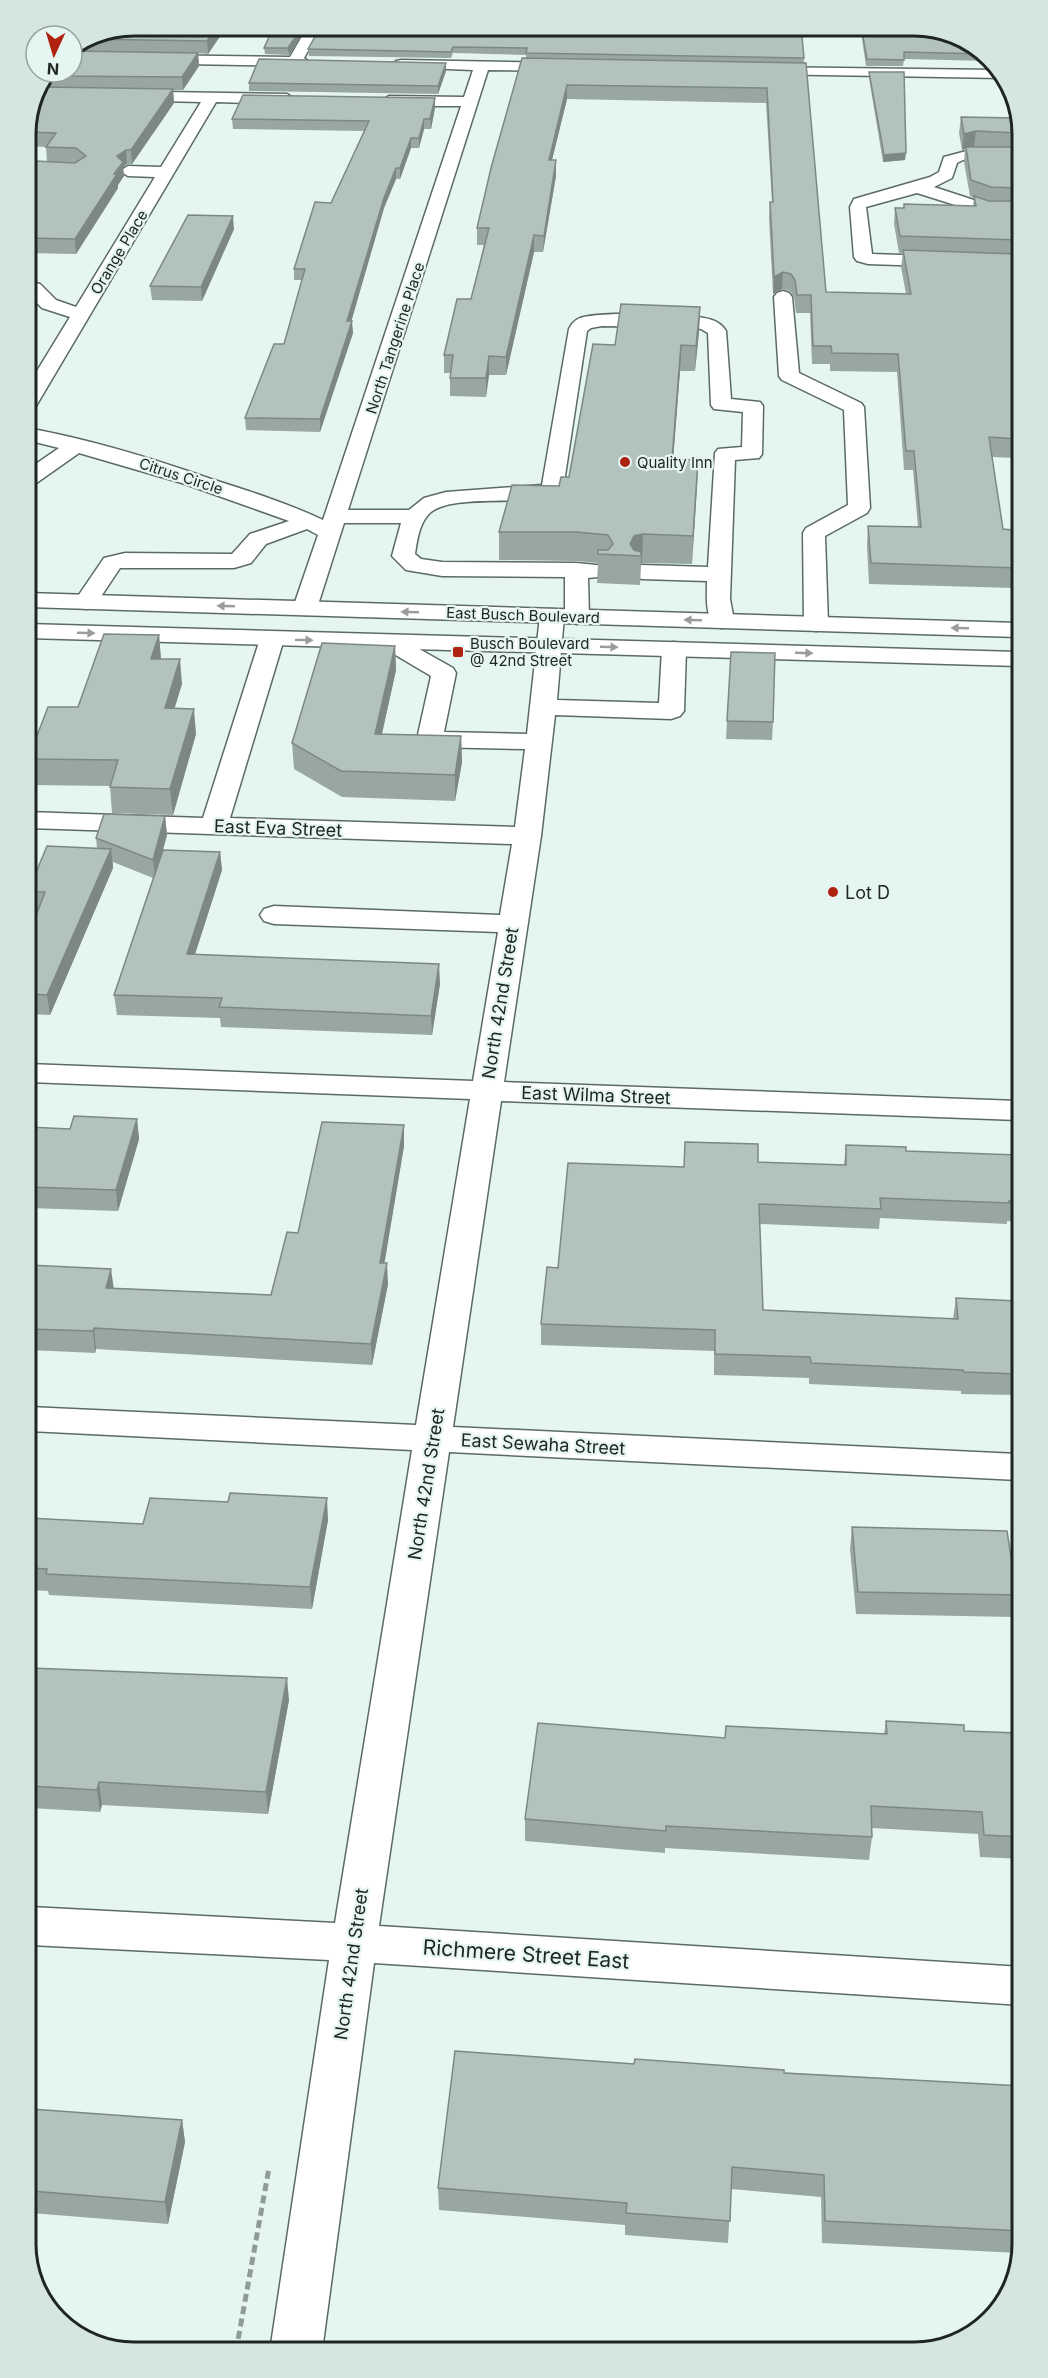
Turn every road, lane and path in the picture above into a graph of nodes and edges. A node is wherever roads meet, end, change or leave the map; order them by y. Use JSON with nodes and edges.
{"nodes":[{"id":1,"x":309,"y":36,"type":"edge"},
{"id":2,"x":84,"y":58,"type":"edge"},
{"id":3,"x":295,"y":62,"type":"junction"},
{"id":4,"x":318,"y":63,"type":"edge"},
{"id":5,"x":388,"y":64,"type":"edge"},
{"id":6,"x":482,"y":66,"type":"junction"},
{"id":7,"x":576,"y":68,"type":"edge"},
{"id":8,"x":741,"y":70,"type":"edge"},
{"id":9,"x":992,"y":74,"type":"edge"},
{"id":10,"x":44,"y":94,"type":"edge"},
{"id":11,"x":211,"y":98,"type":"junction"},
{"id":12,"x":306,"y":99,"type":"edge"},
{"id":13,"x":377,"y":100,"type":"edge"},
{"id":14,"x":472,"y":102,"type":"junction"},
{"id":15,"x":1012,"y":155,"type":"edge"},
{"id":16,"x":36,"y":169,"type":"edge"},
{"id":17,"x":47,"y":169,"type":"edge"},
{"id":18,"x":128,"y":171,"type":"edge"},
{"id":19,"x":166,"y":172,"type":"junction"},
{"id":20,"x":917,"y":187,"type":"junction"},
{"id":21,"x":1012,"y":211,"type":"edge"},
{"id":22,"x":1012,"y":264,"type":"edge"},
{"id":23,"x":36,"y":290,"type":"edge"},
{"id":24,"x":783,"y":297,"type":"edge"},
{"id":25,"x":81,"y":315,"type":"junction"},
{"id":26,"x":36,"y":389,"type":"edge"},
{"id":27,"x":36,"y":436,"type":"edge"},
{"id":28,"x":78,"y":445,"type":"junction"},
{"id":29,"x":36,"y":471,"type":"edge"},
{"id":30,"x":416,"y":517,"type":"junction"},
{"id":31,"x":309,"y":521,"type":"junction"},
{"id":32,"x":334,"y":524,"type":"junction"},
{"id":33,"x":576,"y":570,"type":"junction"},
{"id":34,"x":599,"y":571,"type":"edge"},
{"id":35,"x":642,"y":572,"type":"edge"},
{"id":36,"x":719,"y":574,"type":"junction"},
{"id":37,"x":36,"y":600,"type":"edge"},
{"id":38,"x":86,"y":602,"type":"junction"},
{"id":39,"x":305,"y":609,"type":"junction"},
{"id":40,"x":722,"y":621,"type":"junction"},
{"id":41,"x":816,"y":624,"type":"junction"},
{"id":42,"x":560,"y":626,"type":"junction"},
{"id":43,"x":1012,"y":630,"type":"edge"},
{"id":44,"x":36,"y":631,"type":"edge"},
{"id":45,"x":272,"y":639,"type":"junction"},
{"id":46,"x":390,"y":642,"type":"junction"},
{"id":47,"x":674,"y":649,"type":"junction"},
{"id":48,"x":1012,"y":658,"type":"edge"},
{"id":49,"x":541,"y":725,"type":"junction"},
{"id":50,"x":36,"y":820,"type":"edge"},
{"id":51,"x":214,"y":826,"type":"junction"},
{"id":52,"x":528,"y":836,"type":"junction"},
{"id":53,"x":273,"y":915,"type":"dead end"},
{"id":54,"x":513,"y":924,"type":"junction"},
{"id":55,"x":36,"y":1073,"type":"edge"},
{"id":56,"x":486,"y":1091,"type":"junction"},
{"id":57,"x":1012,"y":1111,"type":"edge"},
{"id":58,"x":36,"y":1419,"type":"edge"},
{"id":59,"x":434,"y":1439,"type":"junction"},
{"id":60,"x":1012,"y":1467,"type":"edge"},
{"id":61,"x":36,"y":1926,"type":"edge"},
{"id":62,"x":354,"y":1943,"type":"junction"},
{"id":63,"x":1012,"y":1985,"type":"edge"},
{"id":64,"x":297,"y":2342,"type":"edge"}],
"edges":[{"from":1,"to":3,"type":"street"},
{"from":2,"to":3,"type":"street"},
{"from":3,"to":4,"type":"street"},
{"from":5,"to":6,"type":"street"},
{"from":6,"to":7,"type":"street"},
{"from":6,"to":14,"type":"street","name":"North Tangerine Place"},
{"from":8,"to":9,"type":"street"},
{"from":10,"to":11,"type":"street"},
{"from":11,"to":12,"type":"street"},
{"from":11,"to":19,"type":"street","name":"Orange Place"},
{"from":13,"to":14,"type":"street"},
{"from":14,"to":32,"type":"street","name":"North Tangerine Place"},
{"from":15,"to":20,"type":"street"},
{"from":16,"to":17,"type":"street"},
{"from":18,"to":19,"type":"street"},
{"from":19,"to":25,"type":"street","name":"Orange Place"},
{"from":20,"to":21,"type":"street"},
{"from":20,"to":22,"type":"street"},
{"from":23,"to":25,"type":"street"},
{"from":24,"to":41,"type":"street"},
{"from":25,"to":26,"type":"street","name":"Orange Place"},
{"from":27,"to":28,"type":"street","name":"Citrus Circle"},
{"from":28,"to":29,"type":"street"},
{"from":28,"to":31,"type":"street","name":"Citrus Circle"},
{"from":30,"to":32,"type":"street"},
{"from":30,"to":33,"type":"street"},
{"from":30,"to":36,"type":"street"},
{"from":31,"to":32,"type":"street","name":"Citrus Circle"},
{"from":31,"to":38,"type":"street"},
{"from":32,"to":39,"type":"street","name":"North Tangerine Place"},
{"from":33,"to":34,"type":"street"},
{"from":33,"to":42,"type":"street","name":"North 42nd Street"},
{"from":35,"to":36,"type":"street"},
{"from":36,"to":40,"type":"street"},
{"from":37,"to":38,"type":"street","name":"East Busch Boulevard"},
{"from":39,"to":38,"type":"street","name":"East Busch Boulevard","one_way":true},
{"from":42,"to":39,"type":"street","name":"East Busch Boulevard","one_way":true},
{"from":40,"to":41,"type":"street","name":"East Busch Boulevard"},
{"from":40,"to":42,"type":"street","name":"East Busch Boulevard","one_way":true},
{"from":43,"to":41,"type":"street","name":"East Busch Boulevard","one_way":true},
{"from":42,"to":46,"type":"street","name":"East Busch Boulevard"},
{"from":42,"to":47,"type":"street","name":"East Busch Boulevard","one_way":true},
{"from":42,"to":49,"type":"street","name":"North 42nd Street"},
{"from":44,"to":45,"type":"street","name":"East Busch Boulevard","one_way":true},
{"from":45,"to":46,"type":"street","name":"East Busch Boulevard","one_way":true},
{"from":45,"to":51,"type":"street"},
{"from":46,"to":49,"type":"street"},
{"from":47,"to":48,"type":"street","name":"East Busch Boulevard","one_way":true},
{"from":47,"to":49,"type":"street"},
{"from":49,"to":52,"type":"street","name":"North 42nd Street"},
{"from":50,"to":51,"type":"street","name":"East Eva Street"},
{"from":51,"to":52,"type":"street","name":"East Eva Street"},
{"from":52,"to":54,"type":"street","name":"North 42nd Street"},
{"from":53,"to":54,"type":"street"},
{"from":54,"to":56,"type":"street","name":"North 42nd Street"},
{"from":55,"to":56,"type":"street","name":"East Wilma Street"},
{"from":56,"to":57,"type":"street","name":"East Wilma Street"},
{"from":56,"to":59,"type":"street","name":"North 42nd Street"},
{"from":58,"to":59,"type":"street","name":"East Sewaha Street"},
{"from":59,"to":60,"type":"street","name":"East Sewaha Street"},
{"from":59,"to":62,"type":"street","name":"North 42nd Street"},
{"from":61,"to":62,"type":"street","name":"Richmere Street East"},
{"from":62,"to":63,"type":"street","name":"Richmere Street East"},
{"from":62,"to":64,"type":"street","name":"North 42nd Street"}]}
